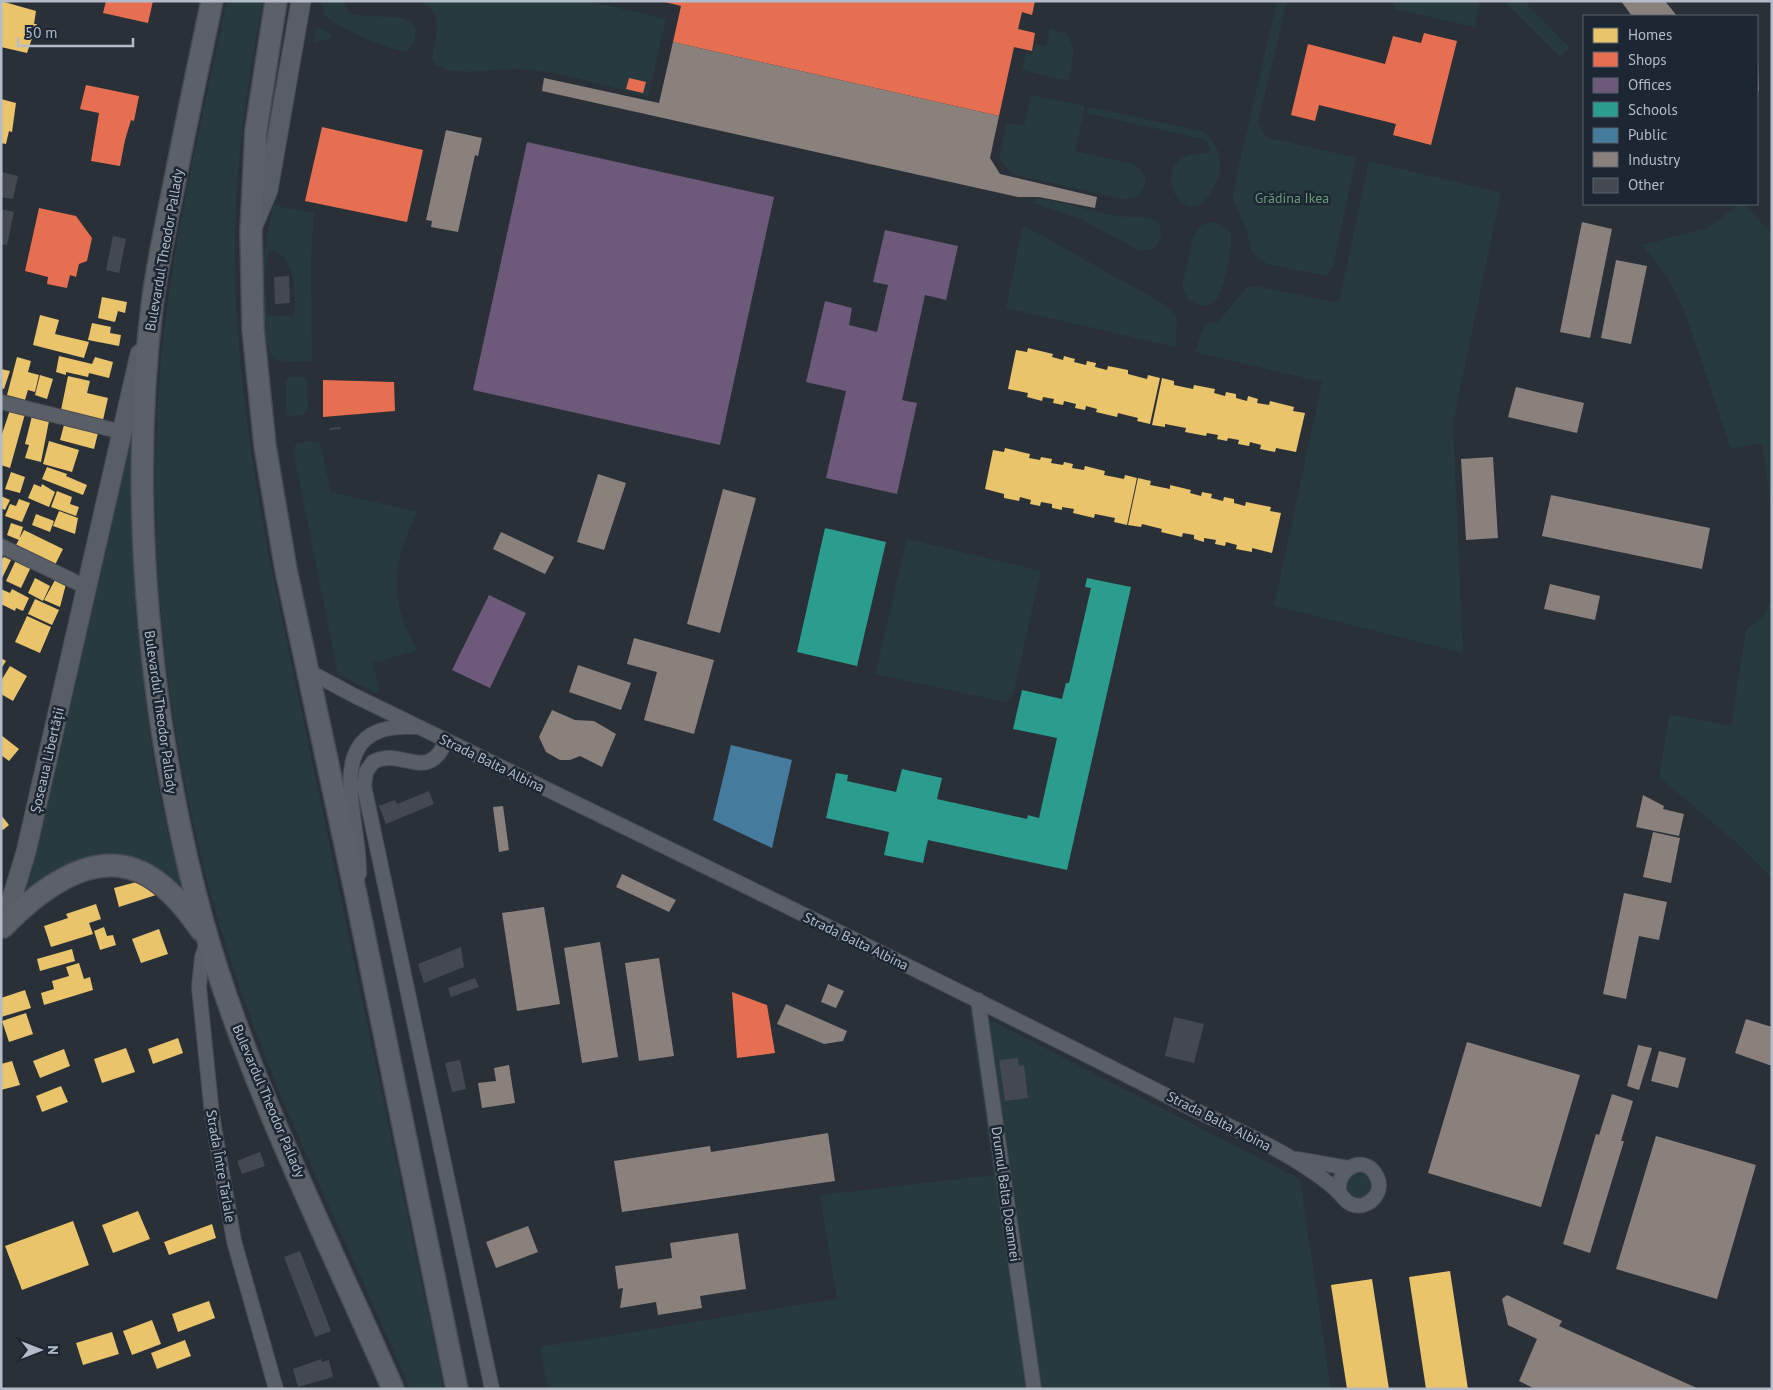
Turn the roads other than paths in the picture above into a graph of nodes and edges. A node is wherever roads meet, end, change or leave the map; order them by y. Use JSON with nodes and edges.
{"nodes":[{"id":1,"x":212,"y":1,"type":"edge"},
{"id":2,"x":276,"y":1,"type":"edge"},
{"id":3,"x":301,"y":1,"type":"edge"},
{"id":4,"x":251,"y":232,"type":"junction"},
{"id":5,"x":152,"y":304,"type":"junction"},
{"id":6,"x":1,"y":402,"type":"edge"},
{"id":7,"x":122,"y":432,"type":"junction"},
{"id":8,"x":1,"y":546,"type":"edge"},
{"id":9,"x":86,"y":587,"type":"junction"},
{"id":10,"x":308,"y":671,"type":"junction"},
{"id":11,"x":419,"y":728,"type":"junction"},
{"id":12,"x":446,"y":741,"type":"junction"},
{"id":13,"x":356,"y":895,"type":"junction"},
{"id":14,"x":2,"y":929,"type":"edge"},
{"id":15,"x":208,"y":939,"type":"junction"},
{"id":16,"x":978,"y":1000,"type":"junction"},
{"id":17,"x":1291,"y":1158,"type":"junction"},
{"id":18,"x":1348,"y":1168,"type":"junction"},
{"id":19,"x":1339,"y":1192,"type":"junction"},
{"id":20,"x":457,"y":1382,"type":"edge"},
{"id":21,"x":392,"y":1388,"type":"edge"},
{"id":22,"x":276,"y":1389,"type":"edge"},
{"id":23,"x":492,"y":1389,"type":"edge"},
{"id":24,"x":1034,"y":1389,"type":"edge"}],
"edges":[{"from":1,"to":5,"type":"main road","name":"Bulevardul Theodor Pallady"},
{"from":2,"to":4,"type":"main road"},
{"from":3,"to":4,"type":"main road"},
{"from":4,"to":10,"type":"main road"},
{"from":5,"to":7,"type":"main road","name":"Șoseaua Libertății"},
{"from":5,"to":15,"type":"main road","name":"Bulevardul Theodor Pallady"},
{"from":6,"to":7,"type":"street"},
{"from":7,"to":9,"type":"main road","name":"Șoseaua Libertății"},
{"from":8,"to":9,"type":"street"},
{"from":9,"to":14,"type":"main road","name":"Șoseaua Libertății"},
{"from":10,"to":11,"type":"street","name":"Strada Balta Albina"},
{"from":10,"to":13,"type":"main road"},
{"from":11,"to":12,"type":"street","name":"Strada Balta Albina"},
{"from":11,"to":13,"type":"street","name":"Strada Balta Albina"},
{"from":12,"to":16,"type":"street","name":"Strada Balta Albina"},
{"from":12,"to":23,"type":"street"},
{"from":13,"to":20,"type":"main road"},
{"from":14,"to":15,"type":"main road"},
{"from":15,"to":21,"type":"main road","name":"Bulevardul Theodor Pallady"},
{"from":15,"to":22,"type":"street","name":"Strada Între Tarlale"},
{"from":16,"to":17,"type":"street","name":"Strada Balta Albina"},
{"from":16,"to":24,"type":"street","name":"Drumul Balta Doamnei"},
{"from":17,"to":18,"type":"street","name":"Strada Balta Albina"},
{"from":17,"to":19,"type":"street","name":"Strada Balta Albina"},
{"from":18,"to":19,"type":"street"},
{"from":18,"to":19,"type":"street","name":"Strada Balta Albina"}]}
